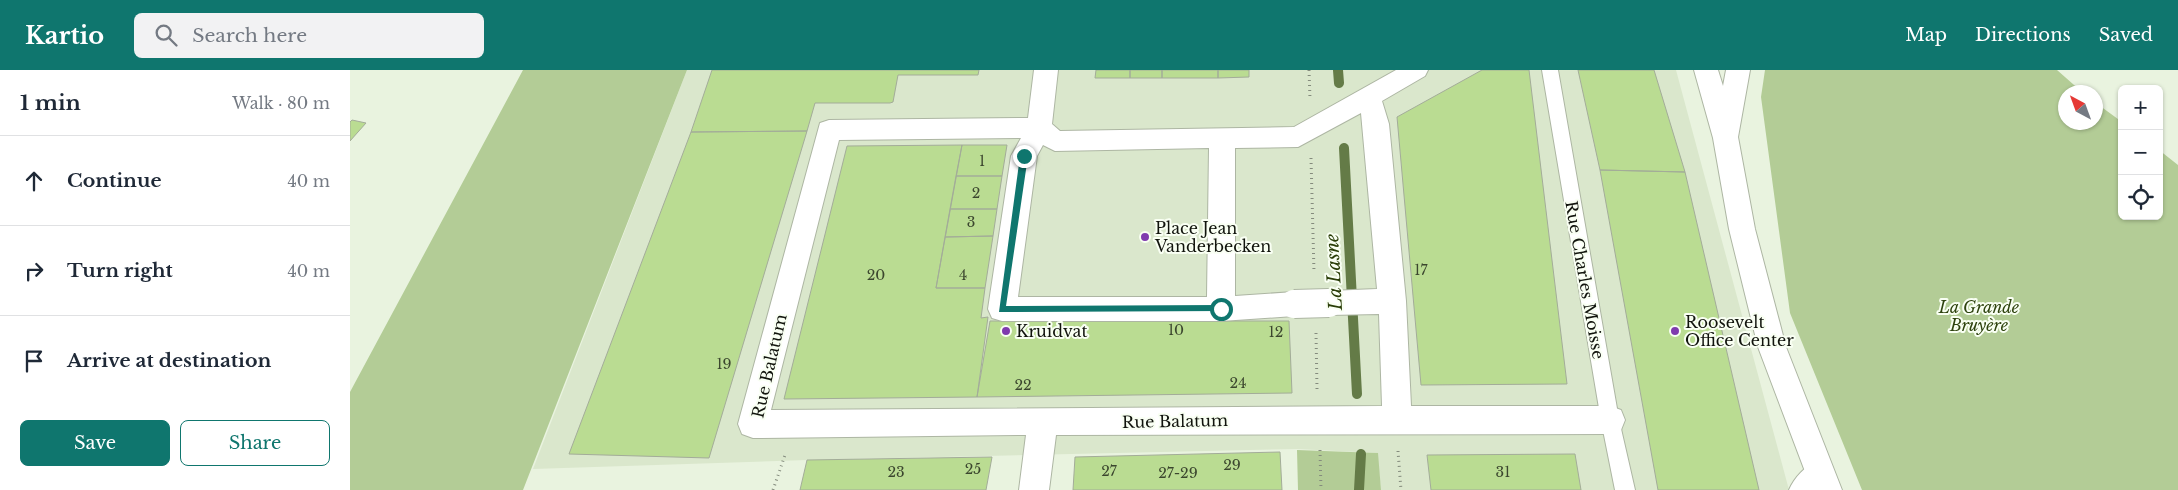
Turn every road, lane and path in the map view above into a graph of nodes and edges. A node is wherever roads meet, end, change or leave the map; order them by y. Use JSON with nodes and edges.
{"nodes":[{"id":1,"x":1046,"y":70,"type":"edge"},
{"id":2,"x":1309,"y":70,"type":"edge"},
{"id":3,"x":1416,"y":70,"type":"edge"},
{"id":4,"x":1550,"y":70,"type":"edge"},
{"id":5,"x":1706,"y":70,"type":"edge"},
{"id":6,"x":1738,"y":70,"type":"edge"},
{"id":7,"x":1369,"y":96,"type":"junction"},
{"id":8,"x":1039,"y":128,"type":"junction"},
{"id":9,"x":1310,"y":130,"type":"junction"},
{"id":10,"x":1726,"y":138,"type":"junction"},
{"id":11,"x":1222,"y":139,"type":"junction"},
{"id":12,"x":1314,"y":280,"type":"dead end"},
{"id":13,"x":1392,"y":301,"type":"junction"},
{"id":14,"x":1221,"y":309,"type":"junction"},
{"id":15,"x":1316,"y":330,"type":"dead end"},
{"id":16,"x":1318,"y":420,"type":"junction"},
{"id":17,"x":1397,"y":420,"type":"junction"},
{"id":18,"x":1610,"y":420,"type":"junction"},
{"id":19,"x":1042,"y":422,"type":"junction"},
{"id":20,"x":1399,"y":468,"type":"dead end"},
{"id":21,"x":1823,"y":480,"type":"edge"},
{"id":22,"x":1034,"y":490,"type":"edge"},
{"id":23,"x":1322,"y":490,"type":"edge"},
{"id":24,"x":1401,"y":490,"type":"edge"},
{"id":25,"x":1624,"y":490,"type":"edge"},
{"id":26,"x":1799,"y":490,"type":"edge"}],
"edges":[{"from":1,"to":8,"type":"street"},
{"from":2,"to":9,"type":"path"},
{"from":3,"to":7,"type":"street"},
{"from":4,"to":18,"type":"lane","name":"Rue Charles Moisse"},
{"from":5,"to":10,"type":"street"},
{"from":6,"to":10,"type":"street"},
{"from":7,"to":9,"type":"street"},
{"from":7,"to":13,"type":"street"},
{"from":8,"to":11,"type":"street"},
{"from":8,"to":14,"type":"street"},
{"from":8,"to":19,"type":"street","name":"Rue Balatum"},
{"from":9,"to":11,"type":"street"},
{"from":9,"to":12,"type":"path"},
{"from":10,"to":21,"type":"street"},
{"from":11,"to":14,"type":"street"},
{"from":13,"to":14,"type":"street","bridge":true},
{"from":13,"to":17,"type":"street"},
{"from":15,"to":16,"type":"path"},
{"from":16,"to":17,"type":"street","name":"Rue Balatum"},
{"from":16,"to":19,"type":"street","name":"Rue Balatum"},
{"from":16,"to":23,"type":"path"},
{"from":17,"to":18,"type":"street","name":"Rue Balatum"},
{"from":18,"to":25,"type":"lane","name":"Rue Charles Moisse"},
{"from":19,"to":22,"type":"street"},
{"from":20,"to":24,"type":"path"},
{"from":21,"to":26,"type":"lane"}]}
